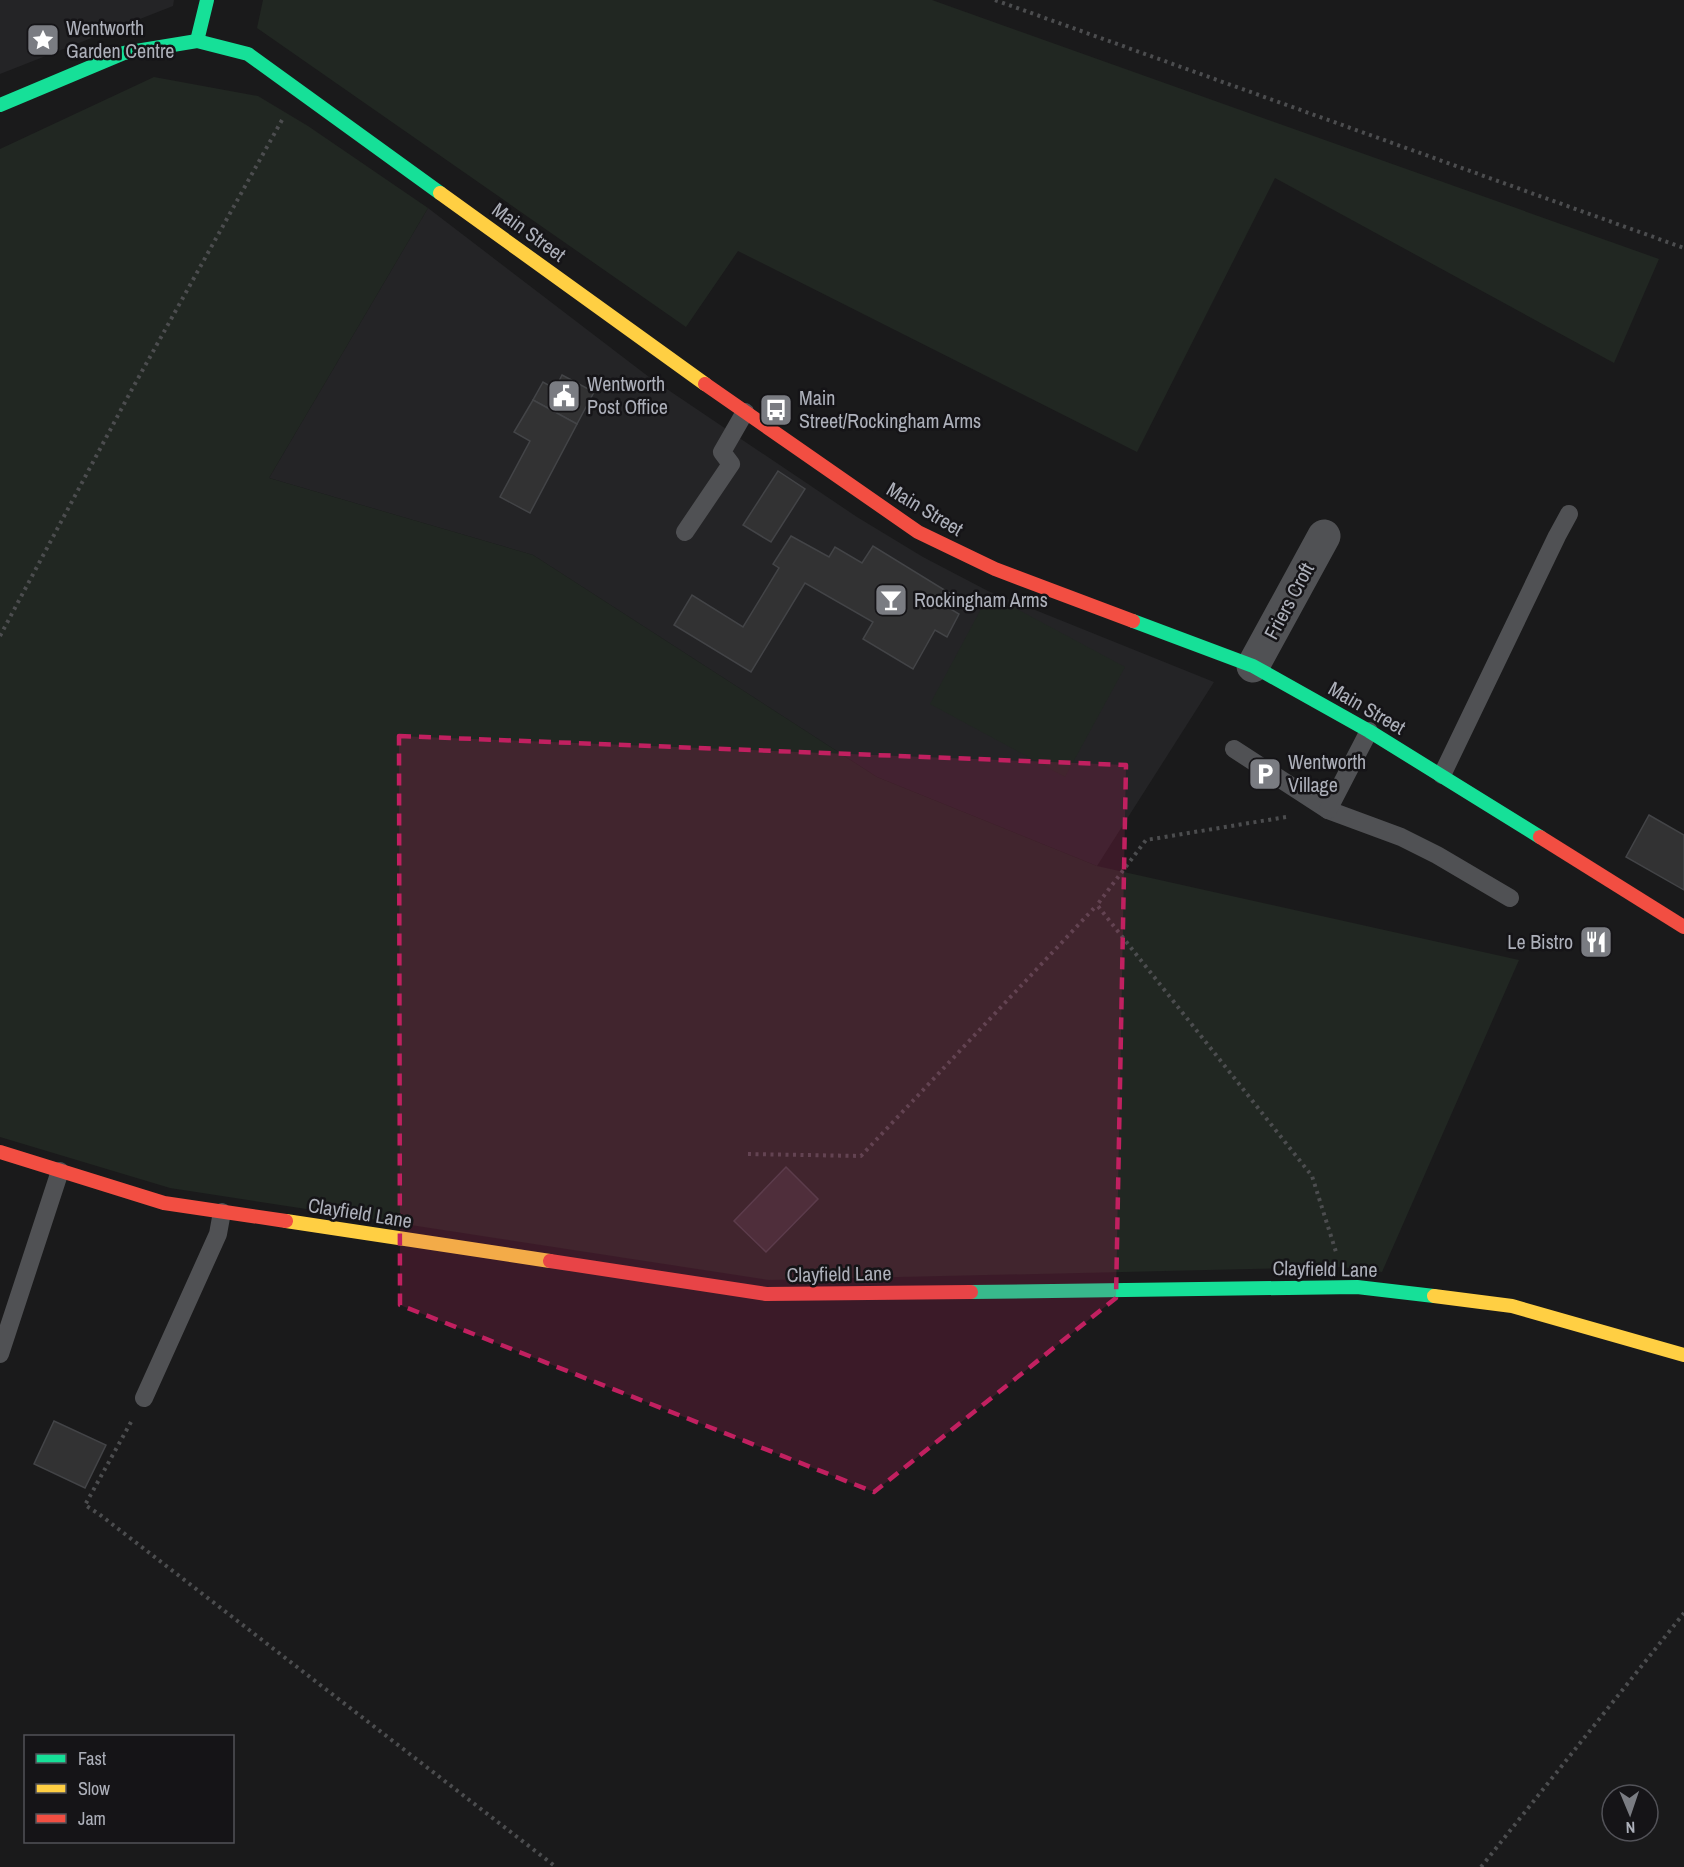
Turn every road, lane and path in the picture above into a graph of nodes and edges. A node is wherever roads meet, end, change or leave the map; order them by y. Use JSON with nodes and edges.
{"nodes":[{"id":1,"x":207,"y":0,"type":"edge"},
{"id":2,"x":995,"y":0,"type":"edge"},
{"id":3,"x":197,"y":41,"type":"junction"},
{"id":4,"x":299,"y":91,"type":"junction"},
{"id":5,"x":0,"y":105,"type":"edge"},
{"id":6,"x":1684,"y":248,"type":"edge"},
{"id":7,"x":745,"y":412,"type":"junction"},
{"id":8,"x":1569,"y":514,"type":"dead end"},
{"id":9,"x":685,"y":532,"type":"dead end"},
{"id":10,"x":1324,"y":536,"type":"dead end"},
{"id":11,"x":0,"y":636,"type":"edge"},
{"id":12,"x":1253,"y":666,"type":"junction"},
{"id":13,"x":1369,"y":731,"type":"junction"},
{"id":14,"x":1234,"y":749,"type":"dead end"},
{"id":15,"x":1442,"y":776,"type":"junction"},
{"id":16,"x":1328,"y":810,"type":"junction"},
{"id":17,"x":1510,"y":898,"type":"dead end"},
{"id":18,"x":1097,"y":905,"type":"junction"},
{"id":19,"x":1684,"y":927,"type":"edge"},
{"id":20,"x":0,"y":1152,"type":"edge"},
{"id":21,"x":748,"y":1154,"type":"dead end"},
{"id":22,"x":60,"y":1171,"type":"junction"},
{"id":23,"x":222,"y":1212,"type":"junction"},
{"id":24,"x":1345,"y":1286,"type":"junction"},
{"id":25,"x":0,"y":1354,"type":"edge"},
{"id":26,"x":1684,"y":1355,"type":"edge"},
{"id":27,"x":144,"y":1398,"type":"joint"},
{"id":28,"x":1684,"y":1613,"type":"edge"},
{"id":29,"x":556,"y":1867,"type":"edge"},
{"id":30,"x":1481,"y":1867,"type":"edge"}],
"edges":[{"from":1,"to":3,"type":"main road"},
{"from":2,"to":6,"type":"path"},
{"from":3,"to":4,"type":"main road","name":"Main Street"},
{"from":3,"to":5,"type":"main road"},
{"from":4,"to":7,"type":"main road","name":"Main Street"},
{"from":4,"to":11,"type":"path"},
{"from":7,"to":9,"type":"lane"},
{"from":7,"to":12,"type":"main road","name":"Main Street"},
{"from":8,"to":15,"type":"lane"},
{"from":10,"to":12,"type":"street","name":"Friers Croft"},
{"from":12,"to":13,"type":"main road","name":"Main Street"},
{"from":13,"to":15,"type":"main road","name":"Main Street"},
{"from":13,"to":16,"type":"lane"},
{"from":14,"to":16,"type":"lane"},
{"from":15,"to":19,"type":"main road","name":"Main Street"},
{"from":16,"to":17,"type":"lane"},
{"from":16,"to":18,"type":"path"},
{"from":18,"to":21,"type":"path"},
{"from":18,"to":24,"type":"path"},
{"from":20,"to":22,"type":"main road","name":"Clayfield Lane"},
{"from":22,"to":23,"type":"main road","name":"Clayfield Lane"},
{"from":22,"to":25,"type":"lane"},
{"from":23,"to":24,"type":"main road","name":"Clayfield Lane"},
{"from":23,"to":27,"type":"lane"},
{"from":24,"to":26,"type":"main road","name":"Clayfield Lane"},
{"from":27,"to":29,"type":"path"},
{"from":28,"to":30,"type":"path"}]}
